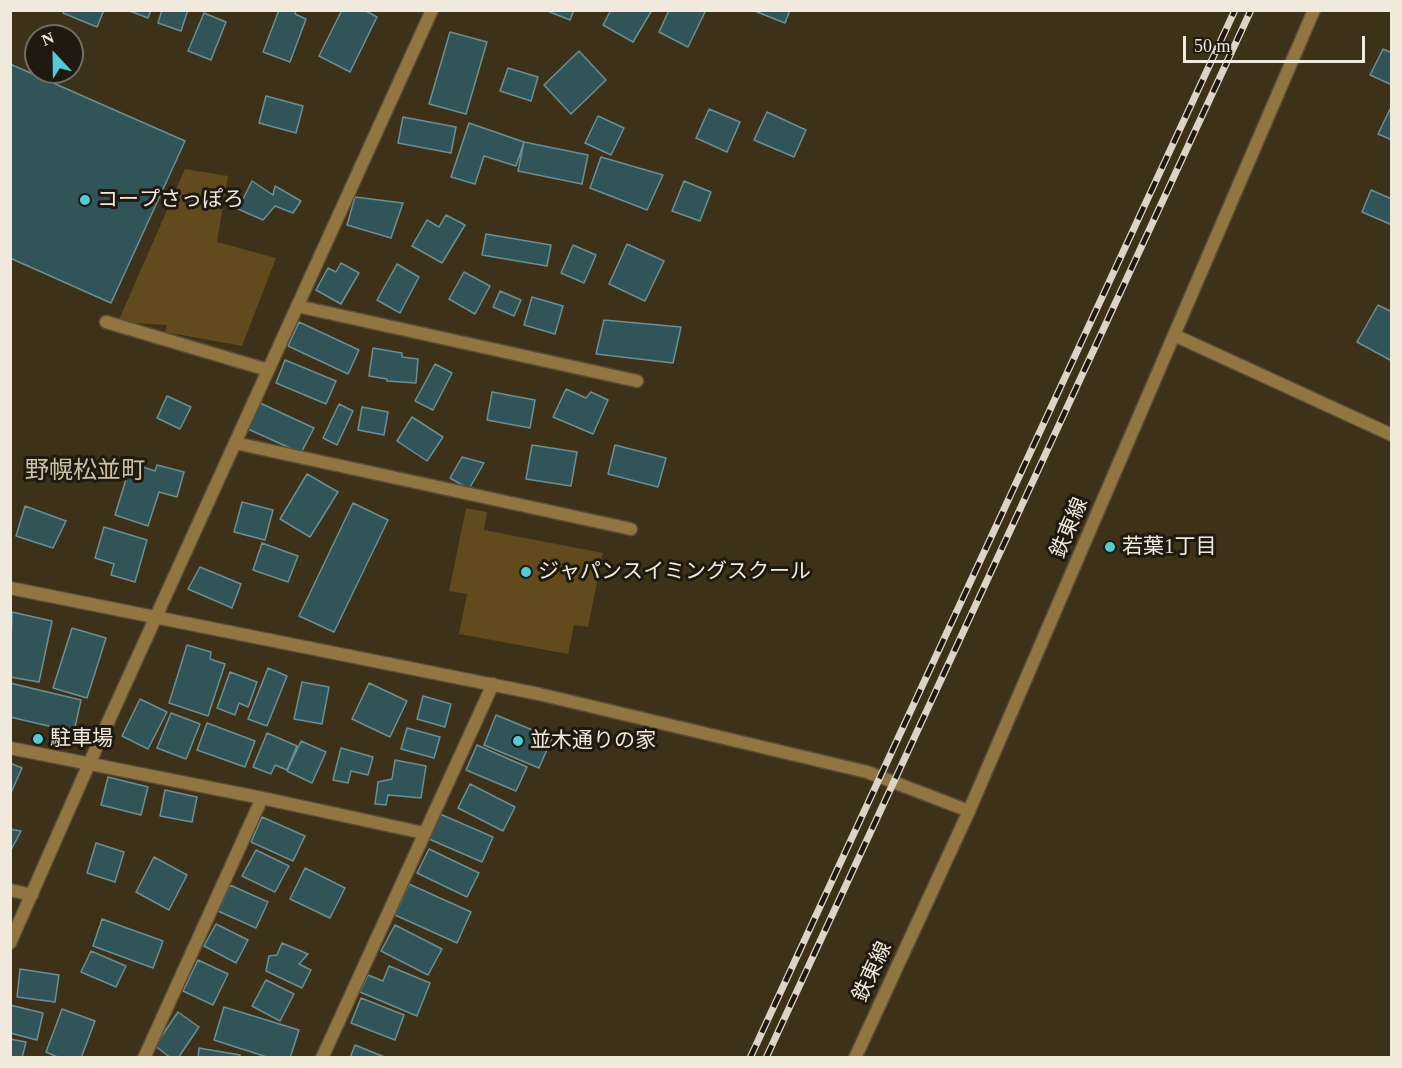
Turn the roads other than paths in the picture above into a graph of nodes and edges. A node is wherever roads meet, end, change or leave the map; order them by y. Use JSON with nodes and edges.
{"nodes":[{"id":1,"x":432,"y":10,"type":"edge"},
{"id":2,"x":1314,"y":10,"type":"edge"},
{"id":3,"x":297,"y":306,"type":"junction"},
{"id":4,"x":106,"y":322,"type":"dead end"},
{"id":5,"x":1174,"y":335,"type":"junction"},
{"id":6,"x":268,"y":370,"type":"junction"},
{"id":7,"x":637,"y":381,"type":"dead end"},
{"id":8,"x":1392,"y":435,"type":"edge"},
{"id":9,"x":235,"y":443,"type":"junction"},
{"id":10,"x":631,"y":529,"type":"dead end"},
{"id":11,"x":10,"y":588,"type":"edge"},
{"id":12,"x":156,"y":617,"type":"junction"},
{"id":13,"x":493,"y":684,"type":"junction"},
{"id":14,"x":10,"y":748,"type":"edge"},
{"id":15,"x":89,"y":764,"type":"junction"},
{"id":16,"x":262,"y":798,"type":"junction"},
{"id":17,"x":969,"y":811,"type":"junction"},
{"id":18,"x":424,"y":833,"type":"junction"},
{"id":19,"x":10,"y":890,"type":"edge"},
{"id":20,"x":32,"y":895,"type":"junction"},
{"id":21,"x":10,"y":943,"type":"edge"},
{"id":22,"x":144,"y":1058,"type":"edge"},
{"id":23,"x":322,"y":1058,"type":"edge"},
{"id":24,"x":855,"y":1058,"type":"edge"}],
"edges":[{"from":1,"to":3,"type":"street"},
{"from":2,"to":5,"type":"street","name":"鉄東線"},
{"from":3,"to":6,"type":"street"},
{"from":3,"to":7,"type":"street"},
{"from":4,"to":6,"type":"street"},
{"from":5,"to":8,"type":"street"},
{"from":5,"to":17,"type":"street","name":"鉄東線"},
{"from":6,"to":9,"type":"street"},
{"from":9,"to":10,"type":"street"},
{"from":9,"to":12,"type":"street"},
{"from":11,"to":12,"type":"street"},
{"from":12,"to":13,"type":"street"},
{"from":12,"to":15,"type":"street"},
{"from":13,"to":17,"type":"street"},
{"from":13,"to":18,"type":"street"},
{"from":14,"to":15,"type":"street"},
{"from":15,"to":16,"type":"street"},
{"from":15,"to":20,"type":"street"},
{"from":16,"to":18,"type":"street"},
{"from":16,"to":22,"type":"street"},
{"from":17,"to":24,"type":"street","name":"鉄東線"},
{"from":18,"to":23,"type":"street"},
{"from":19,"to":20,"type":"street"},
{"from":20,"to":21,"type":"street"}]}
